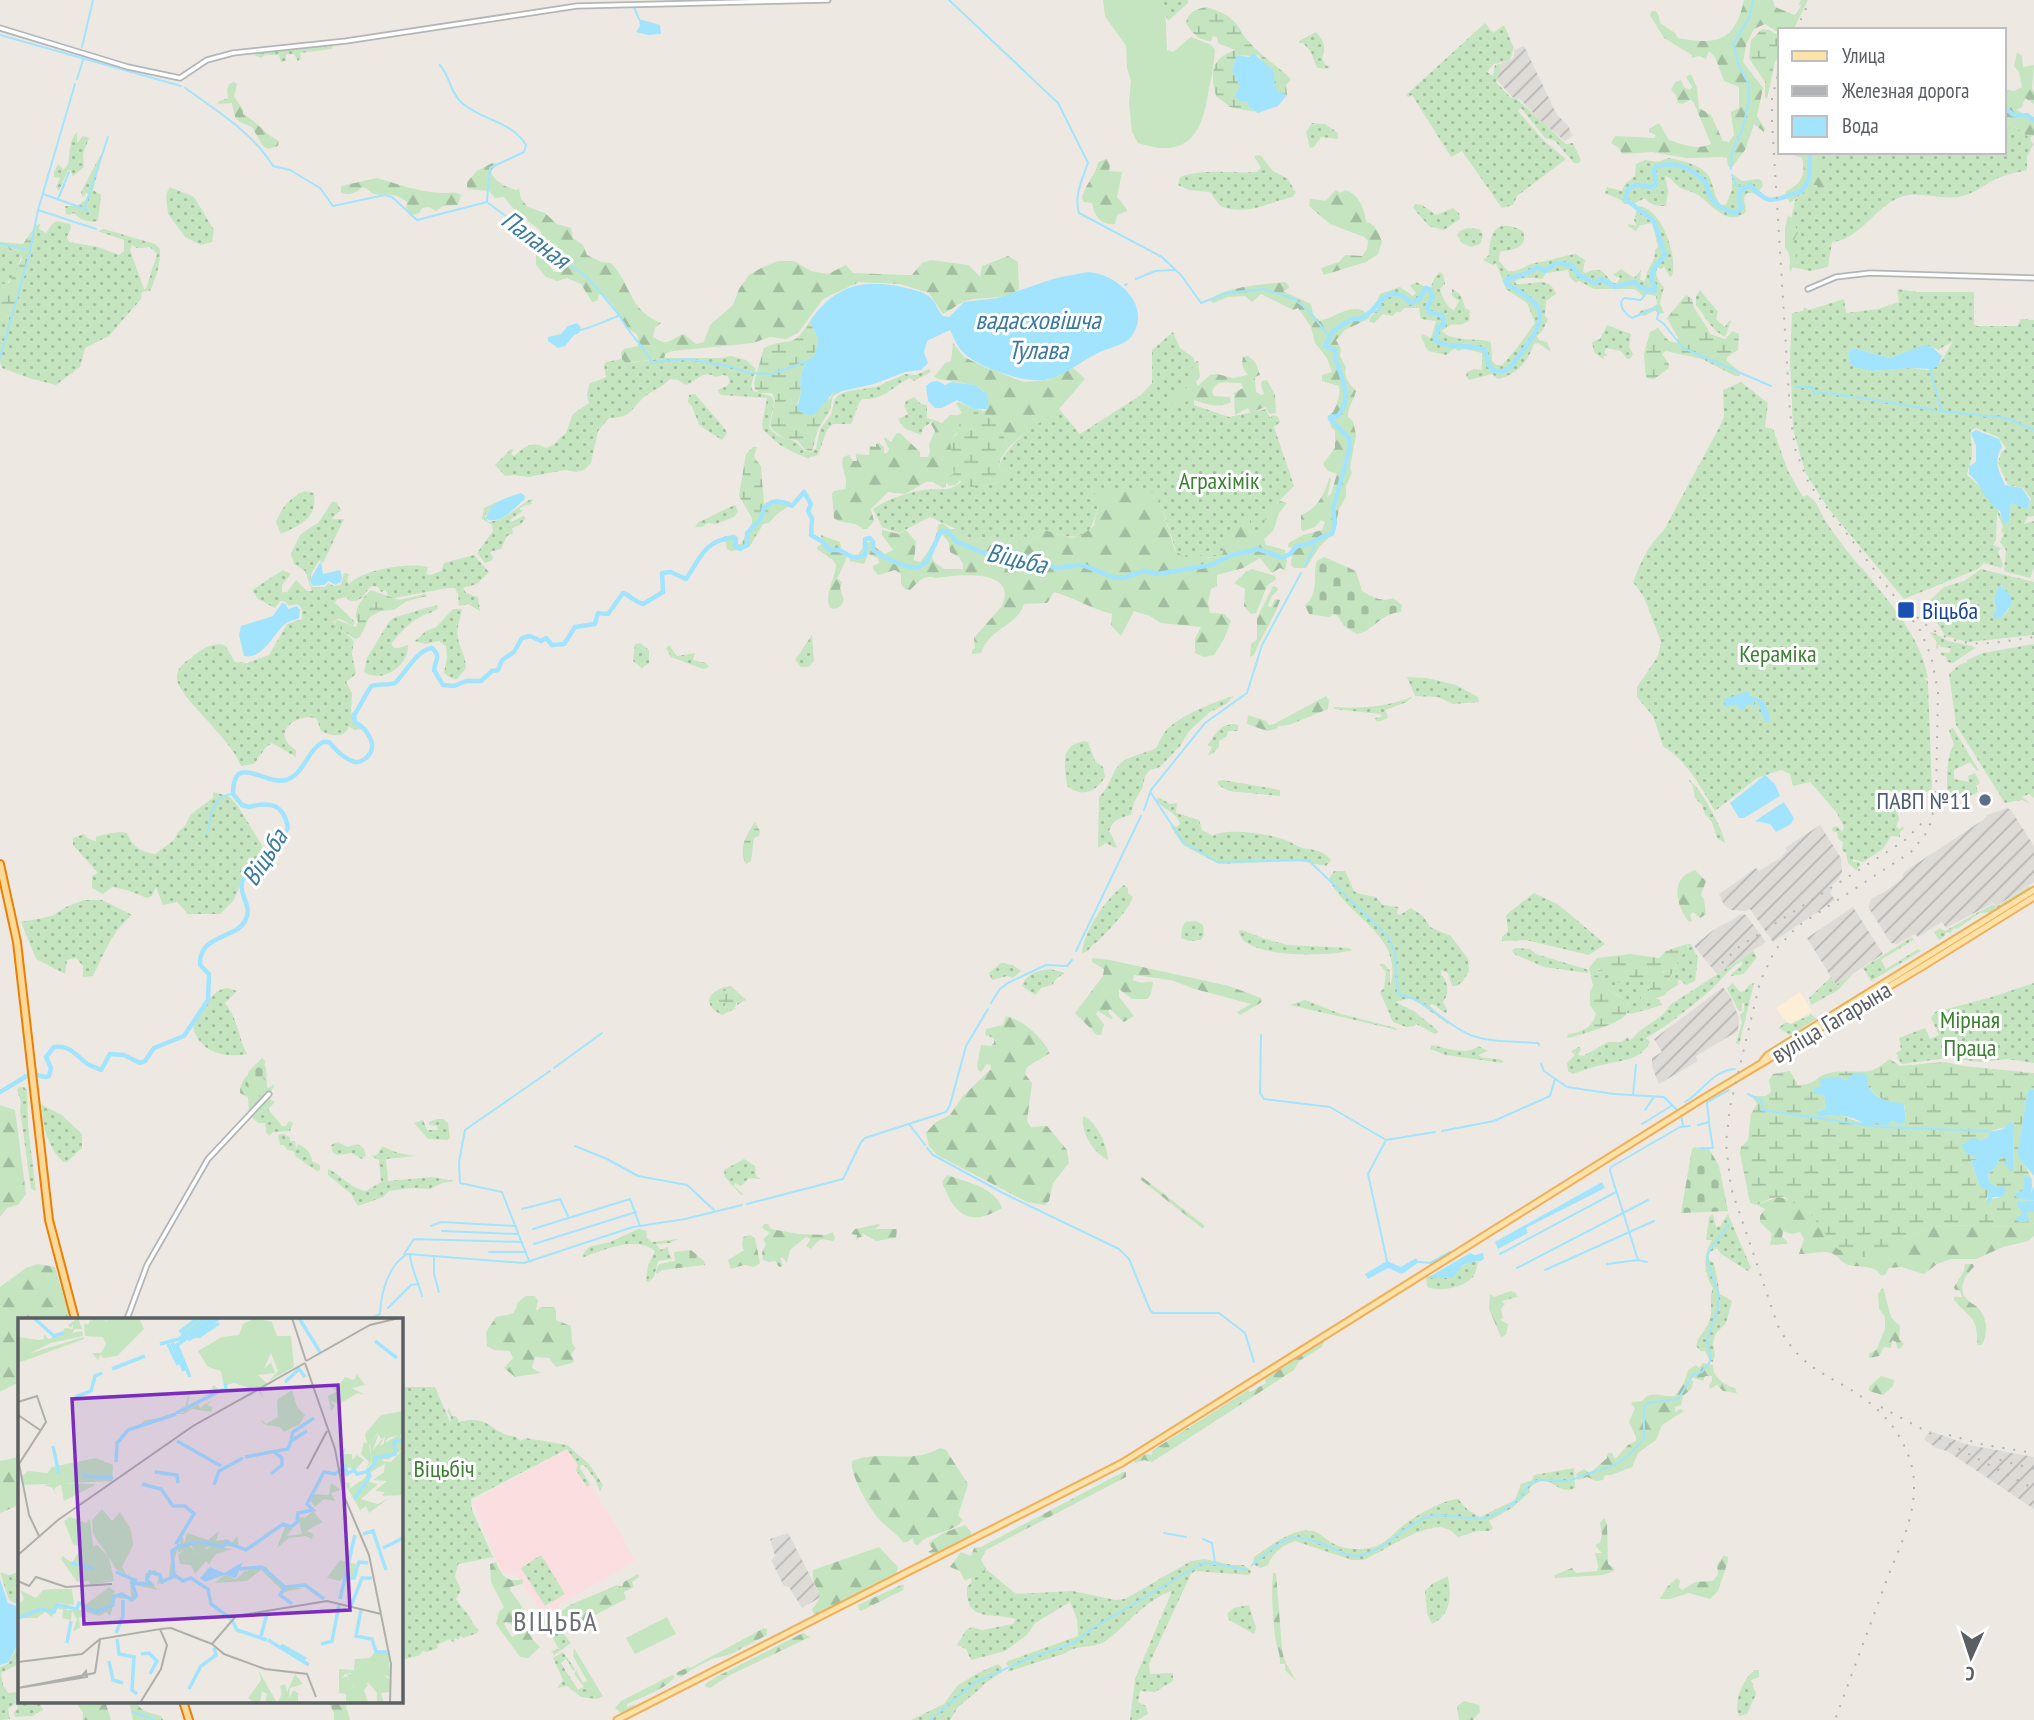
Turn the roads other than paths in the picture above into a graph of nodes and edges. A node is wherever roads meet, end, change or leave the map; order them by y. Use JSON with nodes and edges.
{"nodes":[{"id":1,"x":828,"y":0,"type":"edge"},
{"id":2,"x":0,"y":28,"type":"edge"},
{"id":3,"x":2034,"y":278,"type":"edge"},
{"id":4,"x":1808,"y":289,"type":"dead end"},
{"id":5,"x":0,"y":864,"type":"edge"},
{"id":6,"x":2034,"y":890,"type":"edge"},
{"id":7,"x":2034,"y":897,"type":"edge"},
{"id":8,"x":2007,"y":911,"type":"junction"},
{"id":9,"x":270,"y":1094,"type":"dead end"},
{"id":10,"x":75,"y":1318,"type":"edge"},
{"id":11,"x":127,"y":1318,"type":"edge"},
{"id":12,"x":183,"y":1702,"type":"edge"},
{"id":13,"x":189,"y":1720,"type":"edge"},
{"id":14,"x":617,"y":1720,"type":"edge"}],
"edges":[{"from":1,"to":2,"type":"street"},
{"from":3,"to":4,"type":"street"},
{"from":5,"to":10,"type":"highway"},
{"from":6,"to":8,"type":"main road","name":"вуліца Гагарына"},
{"from":7,"to":8,"type":"main road","name":"вуліца Гагарына"},
{"from":8,"to":14,"type":"main road","name":"вуліца Гагарына"},
{"from":9,"to":11,"type":"street"},
{"from":12,"to":13,"type":"highway"}]}
